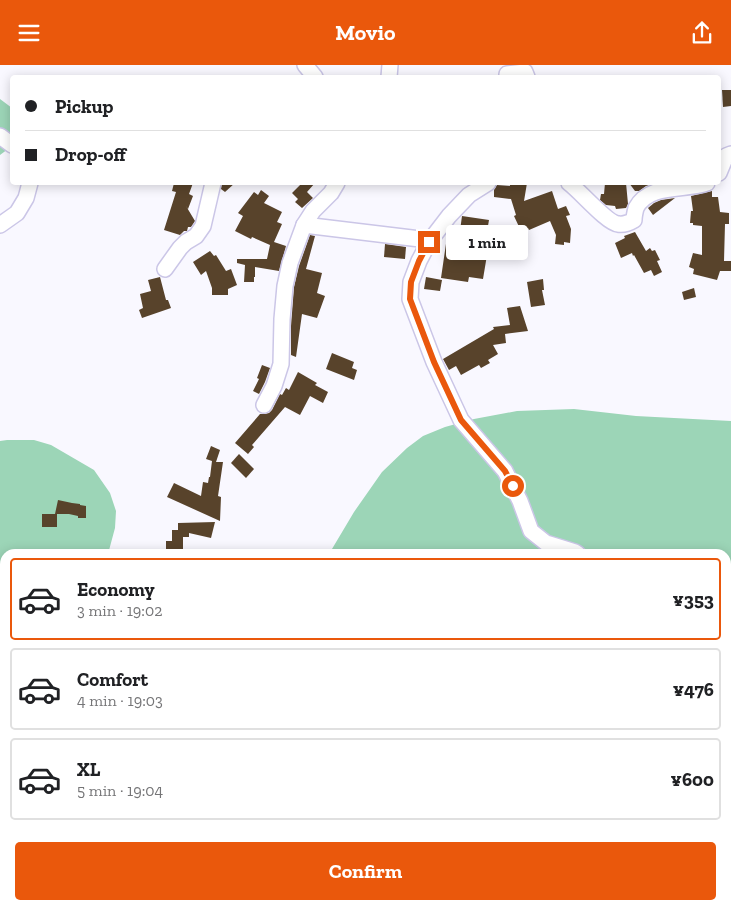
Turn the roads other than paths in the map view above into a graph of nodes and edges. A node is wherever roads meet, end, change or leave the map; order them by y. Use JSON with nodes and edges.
{"nodes":[{"id":1,"x":305,"y":65,"type":"edge"},
{"id":2,"x":505,"y":72,"type":"edge"},
{"id":3,"x":313,"y":75,"type":"edge"},
{"id":4,"x":526,"y":75,"type":"edge"},
{"id":5,"x":731,"y":154,"type":"edge"},
{"id":6,"x":721,"y":168,"type":"edge"},
{"id":7,"x":29,"y":185,"type":"edge"},
{"id":8,"x":213,"y":185,"type":"edge"},
{"id":9,"x":336,"y":185,"type":"edge"},
{"id":10,"x":485,"y":185,"type":"edge"},
{"id":11,"x":571,"y":185,"type":"edge"},
{"id":12,"x":700,"y":185,"type":"edge"},
{"id":13,"x":0,"y":225,"type":"edge"},
{"id":14,"x":304,"y":225,"type":"junction"},
{"id":15,"x":429,"y":242,"type":"junction"},
{"id":16,"x":164,"y":269,"type":"dead end"},
{"id":17,"x":264,"y":405,"type":"dead end"},
{"id":18,"x":565,"y":549,"type":"edge"}],
"edges":[{"from":1,"to":3,"type":"street"},
{"from":2,"to":4,"type":"street"},
{"from":5,"to":6,"type":"street"},
{"from":7,"to":13,"type":"street"},
{"from":8,"to":16,"type":"street"},
{"from":9,"to":14,"type":"street"},
{"from":10,"to":15,"type":"street"},
{"from":11,"to":12,"type":"street"},
{"from":14,"to":15,"type":"street"},
{"from":14,"to":17,"type":"street"},
{"from":15,"to":18,"type":"street"}]}
